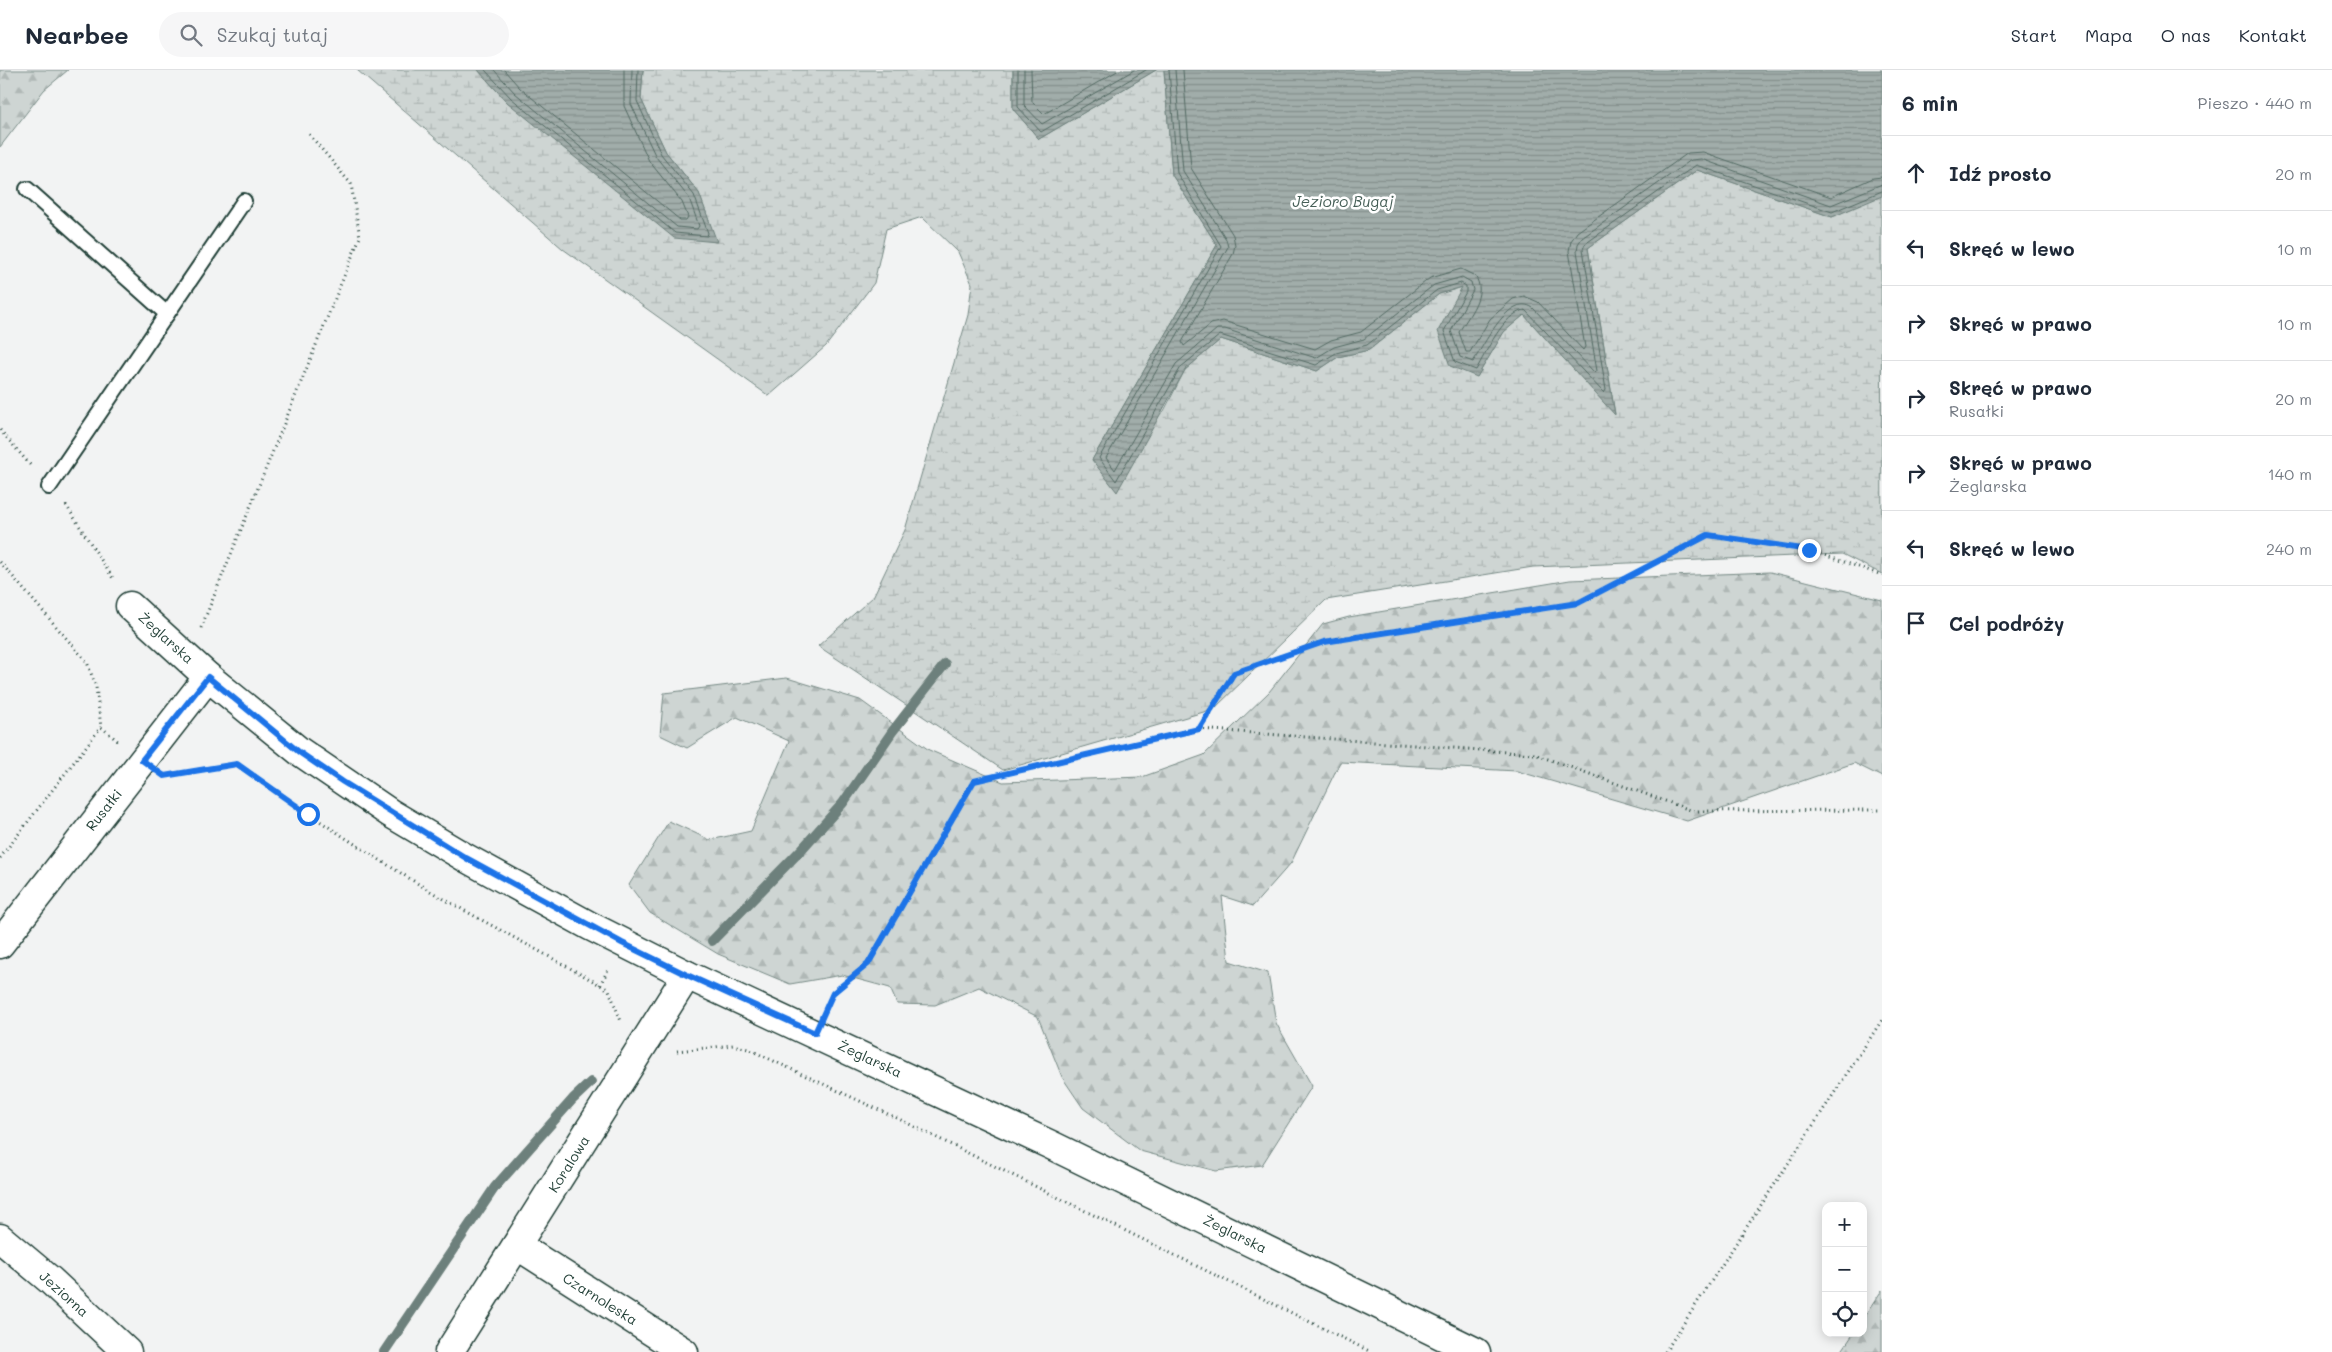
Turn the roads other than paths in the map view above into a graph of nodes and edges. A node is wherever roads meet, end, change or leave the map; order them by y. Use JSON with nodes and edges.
{"nodes":[{"id":1,"x":27,"y":189,"type":"dead end"},
{"id":2,"x":244,"y":201,"type":"dead end"},
{"id":3,"x":167,"y":314,"type":"junction"},
{"id":4,"x":49,"y":487,"type":"road end"},
{"id":5,"x":130,"y":606,"type":"road end"},
{"id":6,"x":208,"y":677,"type":"junction"},
{"id":7,"x":0,"y":944,"type":"edge"},
{"id":8,"x":687,"y":975,"type":"junction"},
{"id":9,"x":0,"y":1238,"type":"edge"},
{"id":10,"x":518,"y":1246,"type":"junction"},
{"id":11,"x":126,"y":1352,"type":"edge"},
{"id":12,"x":449,"y":1352,"type":"edge"},
{"id":13,"x":684,"y":1352,"type":"edge"},
{"id":14,"x":1476,"y":1352,"type":"edge"}],
"edges":[{"from":1,"to":3,"type":"lane"},
{"from":2,"to":3,"type":"lane"},
{"from":3,"to":4,"type":"lane"},
{"from":5,"to":6,"type":"street","name":"Żeglarska"},
{"from":6,"to":7,"type":"street","name":"Rusałki"},
{"from":6,"to":8,"type":"street","name":"Żeglarska"},
{"from":8,"to":10,"type":"street","name":"Koralowa"},
{"from":8,"to":14,"type":"street","name":"Żeglarska"},
{"from":9,"to":11,"type":"street","name":"Jeziorna"},
{"from":10,"to":12,"type":"street","name":"Koralowa"},
{"from":10,"to":13,"type":"street","name":"Czarnoleska"}]}
